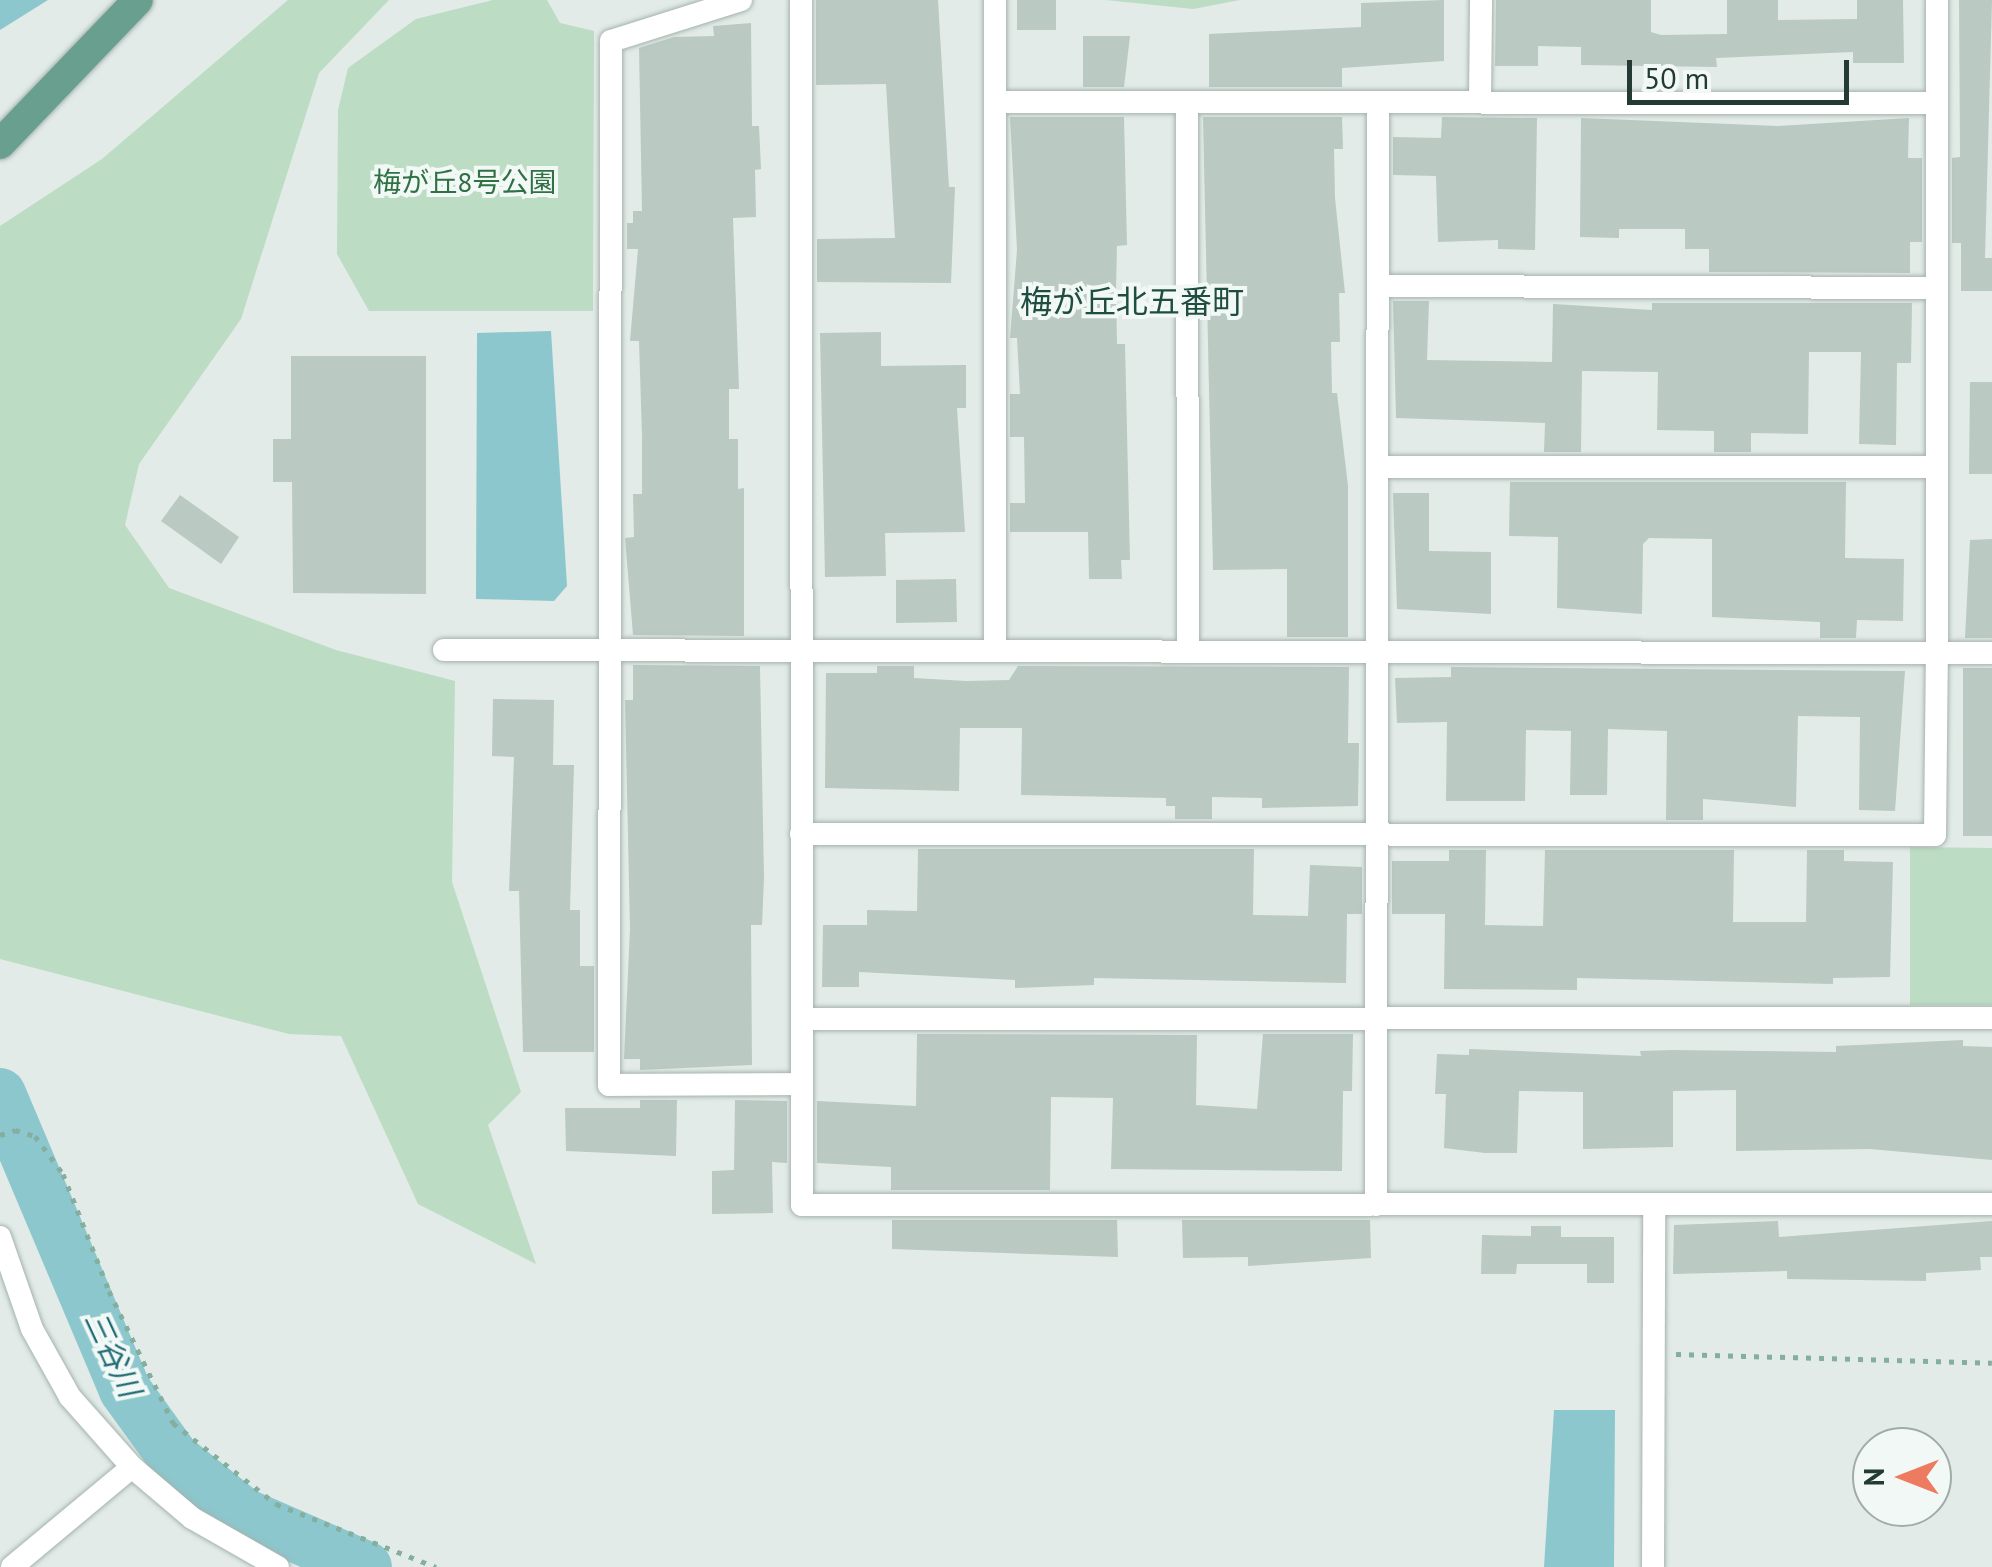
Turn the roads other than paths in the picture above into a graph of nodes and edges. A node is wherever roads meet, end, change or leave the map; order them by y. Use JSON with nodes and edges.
{"nodes":[{"id":1,"x":138,"y":0,"type":"edge"},
{"id":2,"x":741,"y":0,"type":"edge"},
{"id":3,"x":802,"y":0,"type":"edge"},
{"id":4,"x":995,"y":0,"type":"edge"},
{"id":5,"x":1481,"y":0,"type":"edge"},
{"id":6,"x":1937,"y":0,"type":"edge"},
{"id":7,"x":1480,"y":101,"type":"junction"},
{"id":8,"x":996,"y":102,"type":"junction"},
{"id":9,"x":1187,"y":102,"type":"junction"},
{"id":10,"x":1378,"y":102,"type":"junction"},
{"id":11,"x":1936,"y":103,"type":"junction"},
{"id":12,"x":0,"y":144,"type":"edge"},
{"id":13,"x":1378,"y":286,"type":"junction"},
{"id":14,"x":1937,"y":288,"type":"junction"},
{"id":15,"x":1937,"y":467,"type":"junction"},
{"id":16,"x":1379,"y":468,"type":"junction"},
{"id":17,"x":444,"y":650,"type":"dead end"},
{"id":18,"x":609,"y":650,"type":"junction"},
{"id":19,"x":803,"y":650,"type":"junction"},
{"id":20,"x":996,"y":651,"type":"junction"},
{"id":21,"x":1188,"y":651,"type":"junction"},
{"id":22,"x":1379,"y":651,"type":"junction"},
{"id":23,"x":1937,"y":652,"type":"junction"},
{"id":24,"x":1992,"y":652,"type":"edge"},
{"id":25,"x":802,"y":834,"type":"junction"},
{"id":26,"x":1379,"y":836,"type":"junction"},
{"id":27,"x":1379,"y":1018,"type":"junction"},
{"id":28,"x":1992,"y":1018,"type":"edge"},
{"id":29,"x":802,"y":1019,"type":"junction"},
{"id":30,"x":802,"y":1084,"type":"junction"},
{"id":31,"x":1654,"y":1204,"type":"junction"},
{"id":32,"x":1992,"y":1204,"type":"edge"},
{"id":33,"x":1376,"y":1205,"type":"junction"},
{"id":34,"x":0,"y":1237,"type":"edge"},
{"id":35,"x":132,"y":1467,"type":"junction"},
{"id":36,"x":12,"y":1567,"type":"edge"},
{"id":37,"x":278,"y":1567,"type":"edge"},
{"id":38,"x":1653,"y":1567,"type":"edge"}],
"edges":[{"from":1,"to":12,"type":"main road"},
{"from":2,"to":18,"type":"street"},
{"from":3,"to":19,"type":"street"},
{"from":4,"to":8,"type":"street"},
{"from":5,"to":7,"type":"street"},
{"from":6,"to":11,"type":"street"},
{"from":7,"to":10,"type":"street"},
{"from":7,"to":11,"type":"street"},
{"from":8,"to":9,"type":"street"},
{"from":8,"to":20,"type":"street"},
{"from":9,"to":10,"type":"street"},
{"from":9,"to":21,"type":"street"},
{"from":10,"to":13,"type":"street"},
{"from":11,"to":14,"type":"street"},
{"from":13,"to":14,"type":"street"},
{"from":13,"to":16,"type":"street"},
{"from":14,"to":15,"type":"street"},
{"from":15,"to":16,"type":"street"},
{"from":15,"to":23,"type":"street"},
{"from":16,"to":22,"type":"street"},
{"from":17,"to":18,"type":"street"},
{"from":18,"to":19,"type":"street"},
{"from":18,"to":30,"type":"street"},
{"from":19,"to":20,"type":"street"},
{"from":19,"to":25,"type":"street"},
{"from":20,"to":21,"type":"street"},
{"from":21,"to":22,"type":"street"},
{"from":22,"to":23,"type":"street"},
{"from":22,"to":26,"type":"street"},
{"from":23,"to":24,"type":"street"},
{"from":23,"to":26,"type":"street"},
{"from":25,"to":26,"type":"street"},
{"from":25,"to":29,"type":"street"},
{"from":26,"to":27,"type":"street"},
{"from":27,"to":28,"type":"street"},
{"from":27,"to":29,"type":"street"},
{"from":27,"to":33,"type":"street"},
{"from":29,"to":30,"type":"street"},
{"from":30,"to":33,"type":"street"},
{"from":31,"to":32,"type":"street"},
{"from":31,"to":33,"type":"street"},
{"from":31,"to":38,"type":"street"},
{"from":34,"to":35,"type":"street"},
{"from":35,"to":36,"type":"street"},
{"from":35,"to":37,"type":"street"}]}
